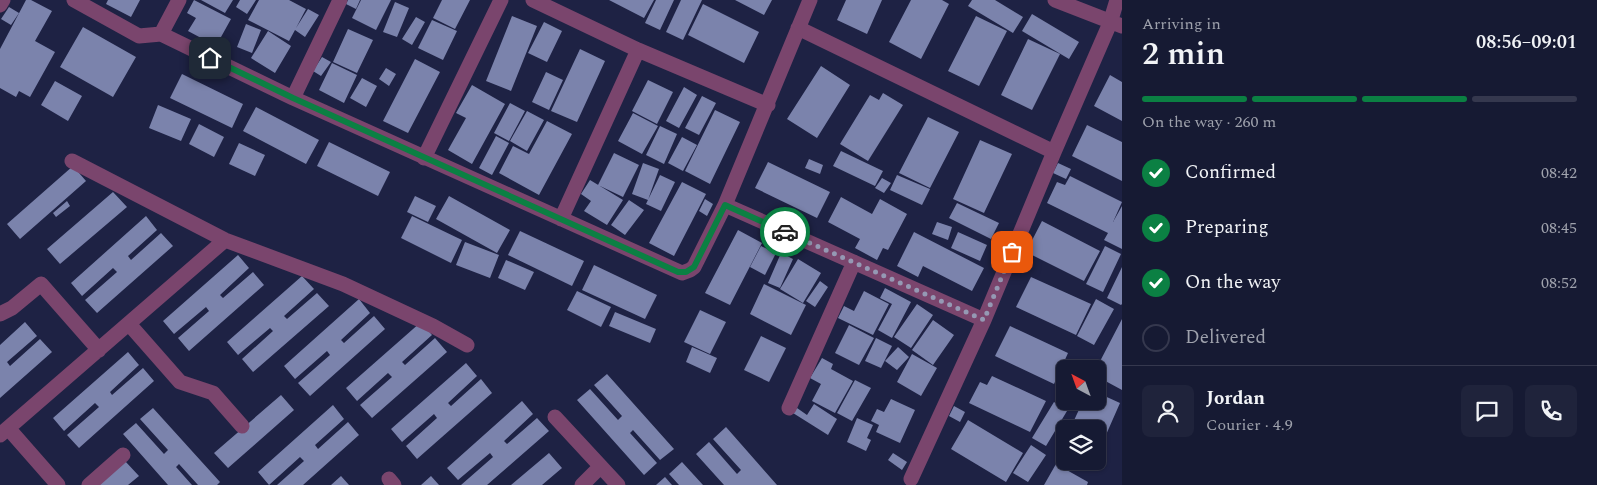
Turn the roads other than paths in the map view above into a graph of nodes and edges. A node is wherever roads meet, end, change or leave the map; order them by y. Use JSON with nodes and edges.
{"nodes":[{"id":1,"x":3,"y":0,"type":"edge"},
{"id":2,"x":74,"y":0,"type":"edge"},
{"id":3,"x":179,"y":0,"type":"edge"},
{"id":4,"x":340,"y":0,"type":"edge"},
{"id":5,"x":501,"y":0,"type":"edge"},
{"id":6,"x":533,"y":0,"type":"edge"},
{"id":7,"x":810,"y":0,"type":"edge"},
{"id":8,"x":1055,"y":0,"type":"edge"},
{"id":9,"x":1117,"y":0,"type":"edge"},
{"id":10,"x":549,"y":3,"type":"edge"},
{"id":11,"x":0,"y":6,"type":"edge"},
{"id":12,"x":1116,"y":25,"type":"edge"},
{"id":13,"x":798,"y":28,"type":"junction"},
{"id":14,"x":161,"y":34,"type":"junction"},
{"id":15,"x":638,"y":50,"type":"junction"},
{"id":16,"x":293,"y":98,"type":"junction"},
{"id":17,"x":768,"y":105,"type":"junction"},
{"id":18,"x":1054,"y":152,"type":"junction"},
{"id":19,"x":424,"y":158,"type":"junction"},
{"id":20,"x":72,"y":161,"type":"dead end"},
{"id":21,"x":725,"y":205,"type":"junction"},
{"id":22,"x":560,"y":220,"type":"junction"},
{"id":23,"x":225,"y":240,"type":"junction"},
{"id":24,"x":854,"y":262,"type":"junction"},
{"id":25,"x":0,"y":314,"type":"edge"},
{"id":26,"x":984,"y":320,"type":"junction"},
{"id":27,"x":129,"y":324,"type":"junction"},
{"id":28,"x":467,"y":345,"type":"dead end"},
{"id":29,"x":99,"y":350,"type":"junction"},
{"id":30,"x":789,"y":408,"type":"dead end"},
{"id":31,"x":555,"y":417,"type":"dead end"},
{"id":32,"x":242,"y":426,"type":"dead end"},
{"id":33,"x":4,"y":432,"type":"edge"},
{"id":34,"x":124,"y":455,"type":"dead end"},
{"id":35,"x":600,"y":468,"type":"junction"},
{"id":36,"x":911,"y":479,"type":"dead end"},
{"id":37,"x":58,"y":485,"type":"edge"},
{"id":38,"x":89,"y":485,"type":"edge"},
{"id":39,"x":582,"y":485,"type":"edge"},
{"id":40,"x":618,"y":485,"type":"edge"}],
"edges":[{"from":1,"to":11,"type":"street"},
{"from":2,"to":14,"type":"street"},
{"from":3,"to":14,"type":"street"},
{"from":4,"to":16,"type":"street"},
{"from":5,"to":19,"type":"street"},
{"from":6,"to":10,"type":"street"},
{"from":7,"to":13,"type":"street"},
{"from":8,"to":12,"type":"street"},
{"from":9,"to":12,"type":"street"},
{"from":10,"to":15,"type":"street"},
{"from":12,"to":18,"type":"street"},
{"from":13,"to":17,"type":"street"},
{"from":13,"to":18,"type":"street"},
{"from":14,"to":16,"type":"street"},
{"from":15,"to":17,"type":"street"},
{"from":15,"to":22,"type":"street"},
{"from":16,"to":19,"type":"street"},
{"from":17,"to":21,"type":"street"},
{"from":18,"to":26,"type":"street"},
{"from":19,"to":22,"type":"street"},
{"from":20,"to":23,"type":"street"},
{"from":21,"to":22,"type":"street"},
{"from":21,"to":24,"type":"street"},
{"from":23,"to":27,"type":"street"},
{"from":23,"to":28,"type":"street"},
{"from":24,"to":26,"type":"street"},
{"from":24,"to":30,"type":"street"},
{"from":25,"to":29,"type":"street"},
{"from":26,"to":36,"type":"street"},
{"from":27,"to":29,"type":"street"},
{"from":27,"to":32,"type":"street"},
{"from":29,"to":33,"type":"street"},
{"from":31,"to":35,"type":"street"},
{"from":33,"to":37,"type":"street"},
{"from":34,"to":38,"type":"street"},
{"from":35,"to":39,"type":"street"},
{"from":35,"to":40,"type":"street"}]}
